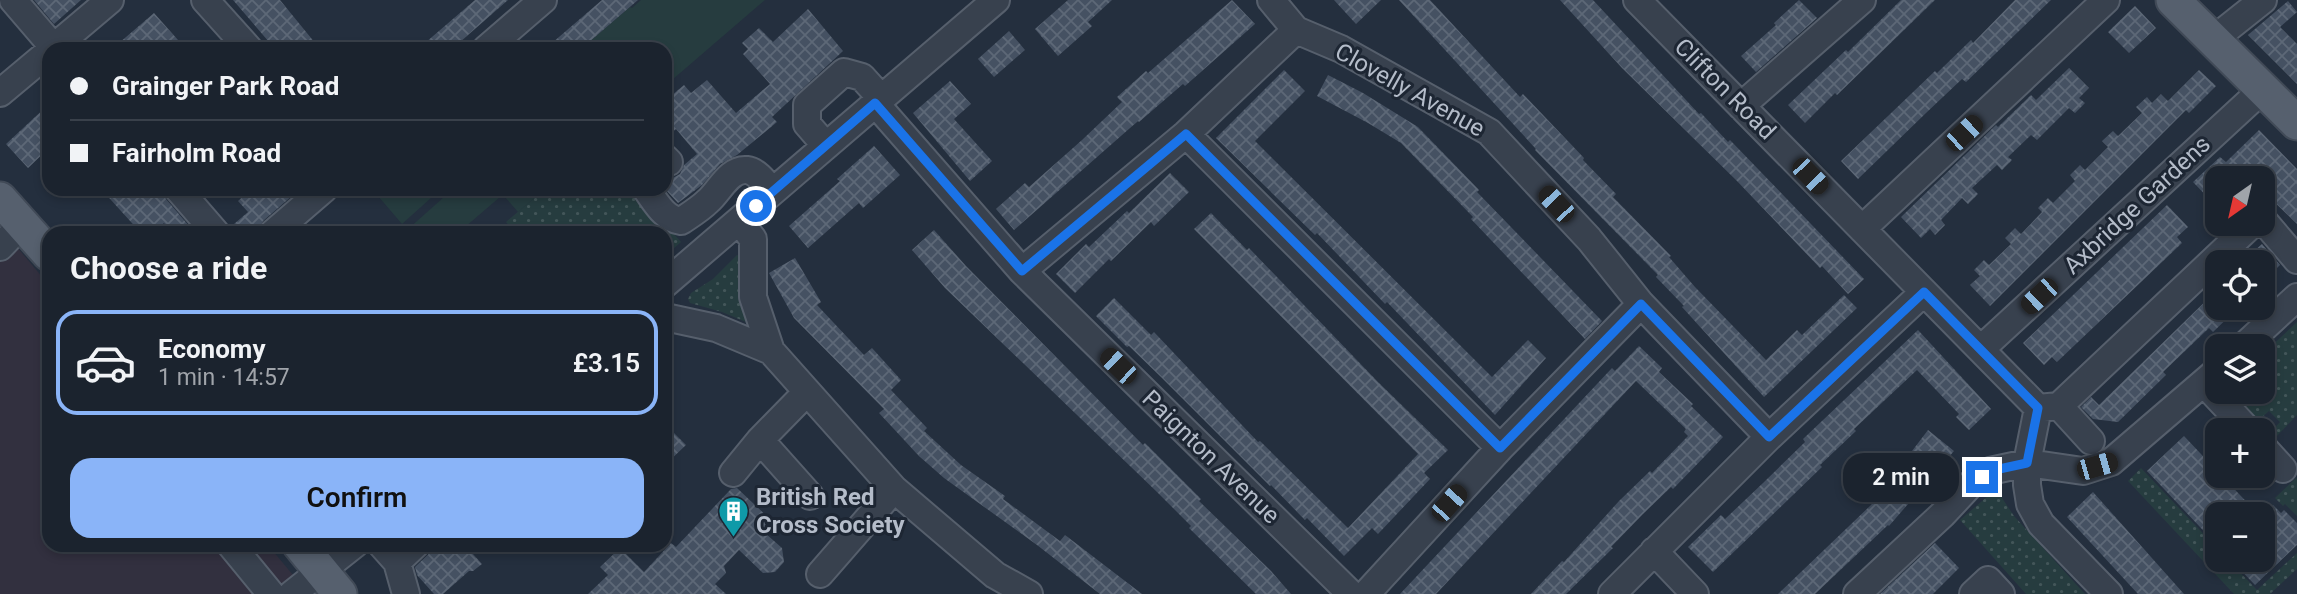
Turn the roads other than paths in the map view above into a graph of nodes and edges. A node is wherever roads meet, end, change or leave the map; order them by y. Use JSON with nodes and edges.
{"nodes":[{"id":1,"x":13,"y":0,"type":"edge"},
{"id":2,"x":110,"y":0,"type":"edge"},
{"id":3,"x":205,"y":0,"type":"edge"},
{"id":4,"x":543,"y":0,"type":"edge"},
{"id":5,"x":996,"y":0,"type":"edge"},
{"id":6,"x":1271,"y":0,"type":"edge"},
{"id":7,"x":1637,"y":0,"type":"edge"},
{"id":8,"x":1862,"y":0,"type":"edge"},
{"id":9,"x":2106,"y":0,"type":"edge"},
{"id":10,"x":2173,"y":0,"type":"edge"},
{"id":11,"x":2263,"y":0,"type":"edge"},
{"id":12,"x":1296,"y":30,"type":"junction"},
{"id":13,"x":2214,"y":39,"type":"junction"},
{"id":14,"x":47,"y":42,"type":"edge"},
{"id":15,"x":61,"y":42,"type":"edge"},
{"id":16,"x":243,"y":42,"type":"edge"},
{"id":17,"x":494,"y":42,"type":"edge"},
{"id":18,"x":42,"y":58,"type":"edge"},
{"id":19,"x":0,"y":93,"type":"edge"},
{"id":20,"x":2256,"y":95,"type":"junction"},
{"id":21,"x":878,"y":101,"type":"junction"},
{"id":22,"x":1741,"y":106,"type":"junction"},
{"id":23,"x":2297,"y":122,"type":"edge"},
{"id":24,"x":1186,"y":134,"type":"junction"},
{"id":25,"x":826,"y":146,"type":"junction"},
{"id":26,"x":772,"y":191,"type":"junction"},
{"id":27,"x":184,"y":196,"type":"edge"},
{"id":28,"x":316,"y":196,"type":"edge"},
{"id":29,"x":652,"y":196,"type":"edge"},
{"id":30,"x":0,"y":199,"type":"edge"},
{"id":31,"x":739,"y":221,"type":"junction"},
{"id":32,"x":210,"y":226,"type":"edge"},
{"id":33,"x":282,"y":226,"type":"edge"},
{"id":34,"x":1862,"y":229,"type":"junction"},
{"id":35,"x":2275,"y":234,"type":"edge"},
{"id":36,"x":11,"y":236,"type":"edge"},
{"id":37,"x":2239,"y":236,"type":"edge"},
{"id":38,"x":42,"y":251,"type":"edge"},
{"id":39,"x":2297,"y":260,"type":"edge"},
{"id":40,"x":1022,"y":271,"type":"junction"},
{"id":41,"x":672,"y":278,"type":"edge"},
{"id":42,"x":1924,"y":292,"type":"junction"},
{"id":43,"x":2297,"y":297,"type":"edge"},
{"id":44,"x":1641,"y":304,"type":"junction"},
{"id":45,"x":672,"y":319,"type":"edge"},
{"id":46,"x":2257,"y":334,"type":"edge"},
{"id":47,"x":1981,"y":349,"type":"junction"},
{"id":48,"x":771,"y":351,"type":"junction"},
{"id":49,"x":2205,"y":382,"type":"edge"},
{"id":50,"x":807,"y":392,"type":"junction"},
{"id":51,"x":2049,"y":407,"type":"junction"},
{"id":52,"x":1769,"y":437,"type":"junction"},
{"id":53,"x":760,"y":440,"type":"junction"},
{"id":54,"x":2091,"y":441,"type":"dead end"},
{"id":55,"x":1500,"y":448,"type":"junction"},
{"id":56,"x":2275,"y":460,"type":"edge"},
{"id":57,"x":2027,"y":463,"type":"junction"},
{"id":58,"x":2283,"y":469,"type":"dead end"},
{"id":59,"x":733,"y":473,"type":"dead end"},
{"id":60,"x":894,"y":489,"type":"junction"},
{"id":61,"x":810,"y":496,"type":"dead end"},
{"id":62,"x":1654,"y":551,"type":"junction"},
{"id":63,"x":236,"y":552,"type":"edge"},
{"id":64,"x":306,"y":552,"type":"edge"},
{"id":65,"x":350,"y":552,"type":"edge"},
{"id":66,"x":398,"y":552,"type":"edge"},
{"id":67,"x":820,"y":574,"type":"dead end"},
{"id":68,"x":331,"y":582,"type":"edge"},
{"id":69,"x":988,"y":585,"type":"edge"},
{"id":70,"x":271,"y":594,"type":"edge"},
{"id":71,"x":292,"y":594,"type":"edge"},
{"id":72,"x":406,"y":594,"type":"edge"},
{"id":73,"x":1030,"y":594,"type":"edge"},
{"id":74,"x":1351,"y":594,"type":"edge"},
{"id":75,"x":1366,"y":594,"type":"edge"},
{"id":76,"x":1612,"y":594,"type":"edge"},
{"id":77,"x":1695,"y":594,"type":"edge"},
{"id":78,"x":1857,"y":594,"type":"edge"},
{"id":79,"x":2109,"y":594,"type":"edge"}],
"edges":[{"from":1,"to":14,"type":"street"},
{"from":2,"to":15,"type":"street"},
{"from":3,"to":16,"type":"street"},
{"from":4,"to":17,"type":"street"},
{"from":5,"to":21,"type":"street"},
{"from":6,"to":12,"type":"street","name":"Clovelly Avenue"},
{"from":7,"to":22,"type":"street","name":"Clifton Road"},
{"from":8,"to":22,"type":"street"},
{"from":9,"to":34,"type":"street"},
{"from":10,"to":13,"type":"main road"},
{"from":11,"to":13,"type":"street"},
{"from":12,"to":24,"type":"street"},
{"from":12,"to":44,"type":"street","name":"Clovelly Avenue"},
{"from":13,"to":20,"type":"main road"},
{"from":18,"to":19,"type":"street"},
{"from":20,"to":23,"type":"main road"},
{"from":20,"to":47,"type":"street","name":"Axbridge Gardens"},
{"from":21,"to":25,"type":"street"},
{"from":21,"to":25,"type":"street","name":"Paignton Avenue"},
{"from":21,"to":40,"type":"street","name":"Paignton Avenue"},
{"from":22,"to":34,"type":"street","name":"Clifton Road"},
{"from":24,"to":40,"type":"street"},
{"from":24,"to":55,"type":"street"},
{"from":25,"to":26,"type":"street"},
{"from":26,"to":29,"type":"street"},
{"from":26,"to":31,"type":"street"},
{"from":27,"to":32,"type":"street"},
{"from":28,"to":33,"type":"street"},
{"from":30,"to":36,"type":"main road"},
{"from":31,"to":41,"type":"street"},
{"from":31,"to":48,"type":"street"},
{"from":34,"to":42,"type":"street","name":"Clifton Road"},
{"from":35,"to":39,"type":"street"},
{"from":36,"to":38,"type":"main road"},
{"from":37,"to":51,"type":"street"},
{"from":40,"to":74,"type":"street","name":"Paignton Avenue"},
{"from":42,"to":47,"type":"street","name":"Clifton Road"},
{"from":42,"to":52,"type":"street"},
{"from":43,"to":46,"type":"street"},
{"from":44,"to":52,"type":"street","name":"Clovelly Avenue"},
{"from":44,"to":55,"type":"street"},
{"from":45,"to":48,"type":"street"},
{"from":47,"to":51,"type":"street","name":"Clifton Road"},
{"from":48,"to":50,"type":"street"},
{"from":49,"to":57,"type":"street"},
{"from":50,"to":53,"type":"street"},
{"from":50,"to":60,"type":"street"},
{"from":51,"to":54,"type":"street","name":"Clifton Road"},
{"from":51,"to":57,"type":"street"},
{"from":52,"to":62,"type":"street"},
{"from":53,"to":59,"type":"street"},
{"from":53,"to":61,"type":"street"},
{"from":55,"to":75,"type":"street"},
{"from":56,"to":58,"type":"street"},
{"from":57,"to":78,"type":"street"},
{"from":57,"to":79,"type":"street"},
{"from":60,"to":67,"type":"street"},
{"from":60,"to":69,"type":"street"},
{"from":62,"to":76,"type":"street"},
{"from":62,"to":77,"type":"street"},
{"from":63,"to":70,"type":"street"},
{"from":64,"to":68,"type":"main road"},
{"from":65,"to":68,"type":"street"},
{"from":66,"to":72,"type":"street"},
{"from":68,"to":71,"type":"street"},
{"from":69,"to":73,"type":"street"}]}
